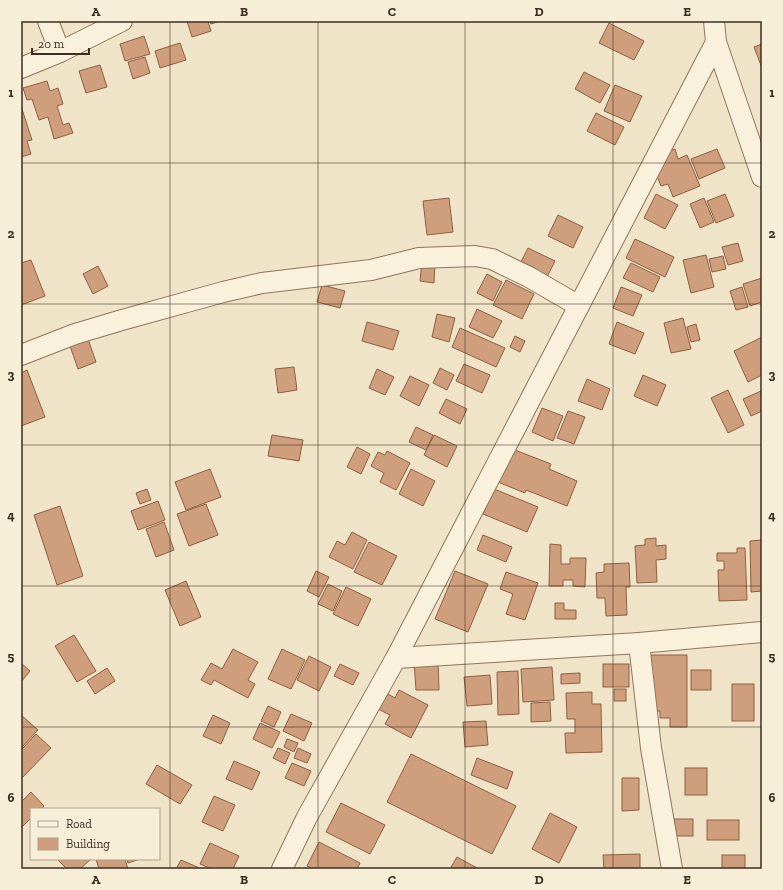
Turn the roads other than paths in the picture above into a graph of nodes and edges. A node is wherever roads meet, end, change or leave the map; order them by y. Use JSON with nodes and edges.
{"nodes":[{"id":1,"x":48,"y":21,"type":"edge"},
{"id":2,"x":122,"y":21,"type":"edge"},
{"id":3,"x":714,"y":21,"type":"edge"},
{"id":4,"x":716,"y":42,"type":"junction"},
{"id":5,"x":60,"y":52,"type":"junction"},
{"id":6,"x":21,"y":68,"type":"edge"},
{"id":7,"x":762,"y":177,"type":"edge"},
{"id":8,"x":579,"y":306,"type":"junction"},
{"id":9,"x":21,"y":355,"type":"edge"},
{"id":10,"x":762,"y":632,"type":"edge"},
{"id":11,"x":639,"y":644,"type":"junction"},
{"id":12,"x":396,"y":658,"type":"junction"},
{"id":13,"x":282,"y":869,"type":"edge"},
{"id":14,"x":672,"y":869,"type":"edge"}],
"edges":[{"from":1,"to":5,"type":"street"},
{"from":2,"to":5,"type":"street"},
{"from":3,"to":4,"type":"street"},
{"from":4,"to":7,"type":"street"},
{"from":4,"to":8,"type":"street"},
{"from":5,"to":6,"type":"street"},
{"from":8,"to":9,"type":"street"},
{"from":8,"to":12,"type":"street"},
{"from":10,"to":11,"type":"street"},
{"from":11,"to":12,"type":"street"},
{"from":11,"to":14,"type":"street"},
{"from":12,"to":13,"type":"street"}]}
